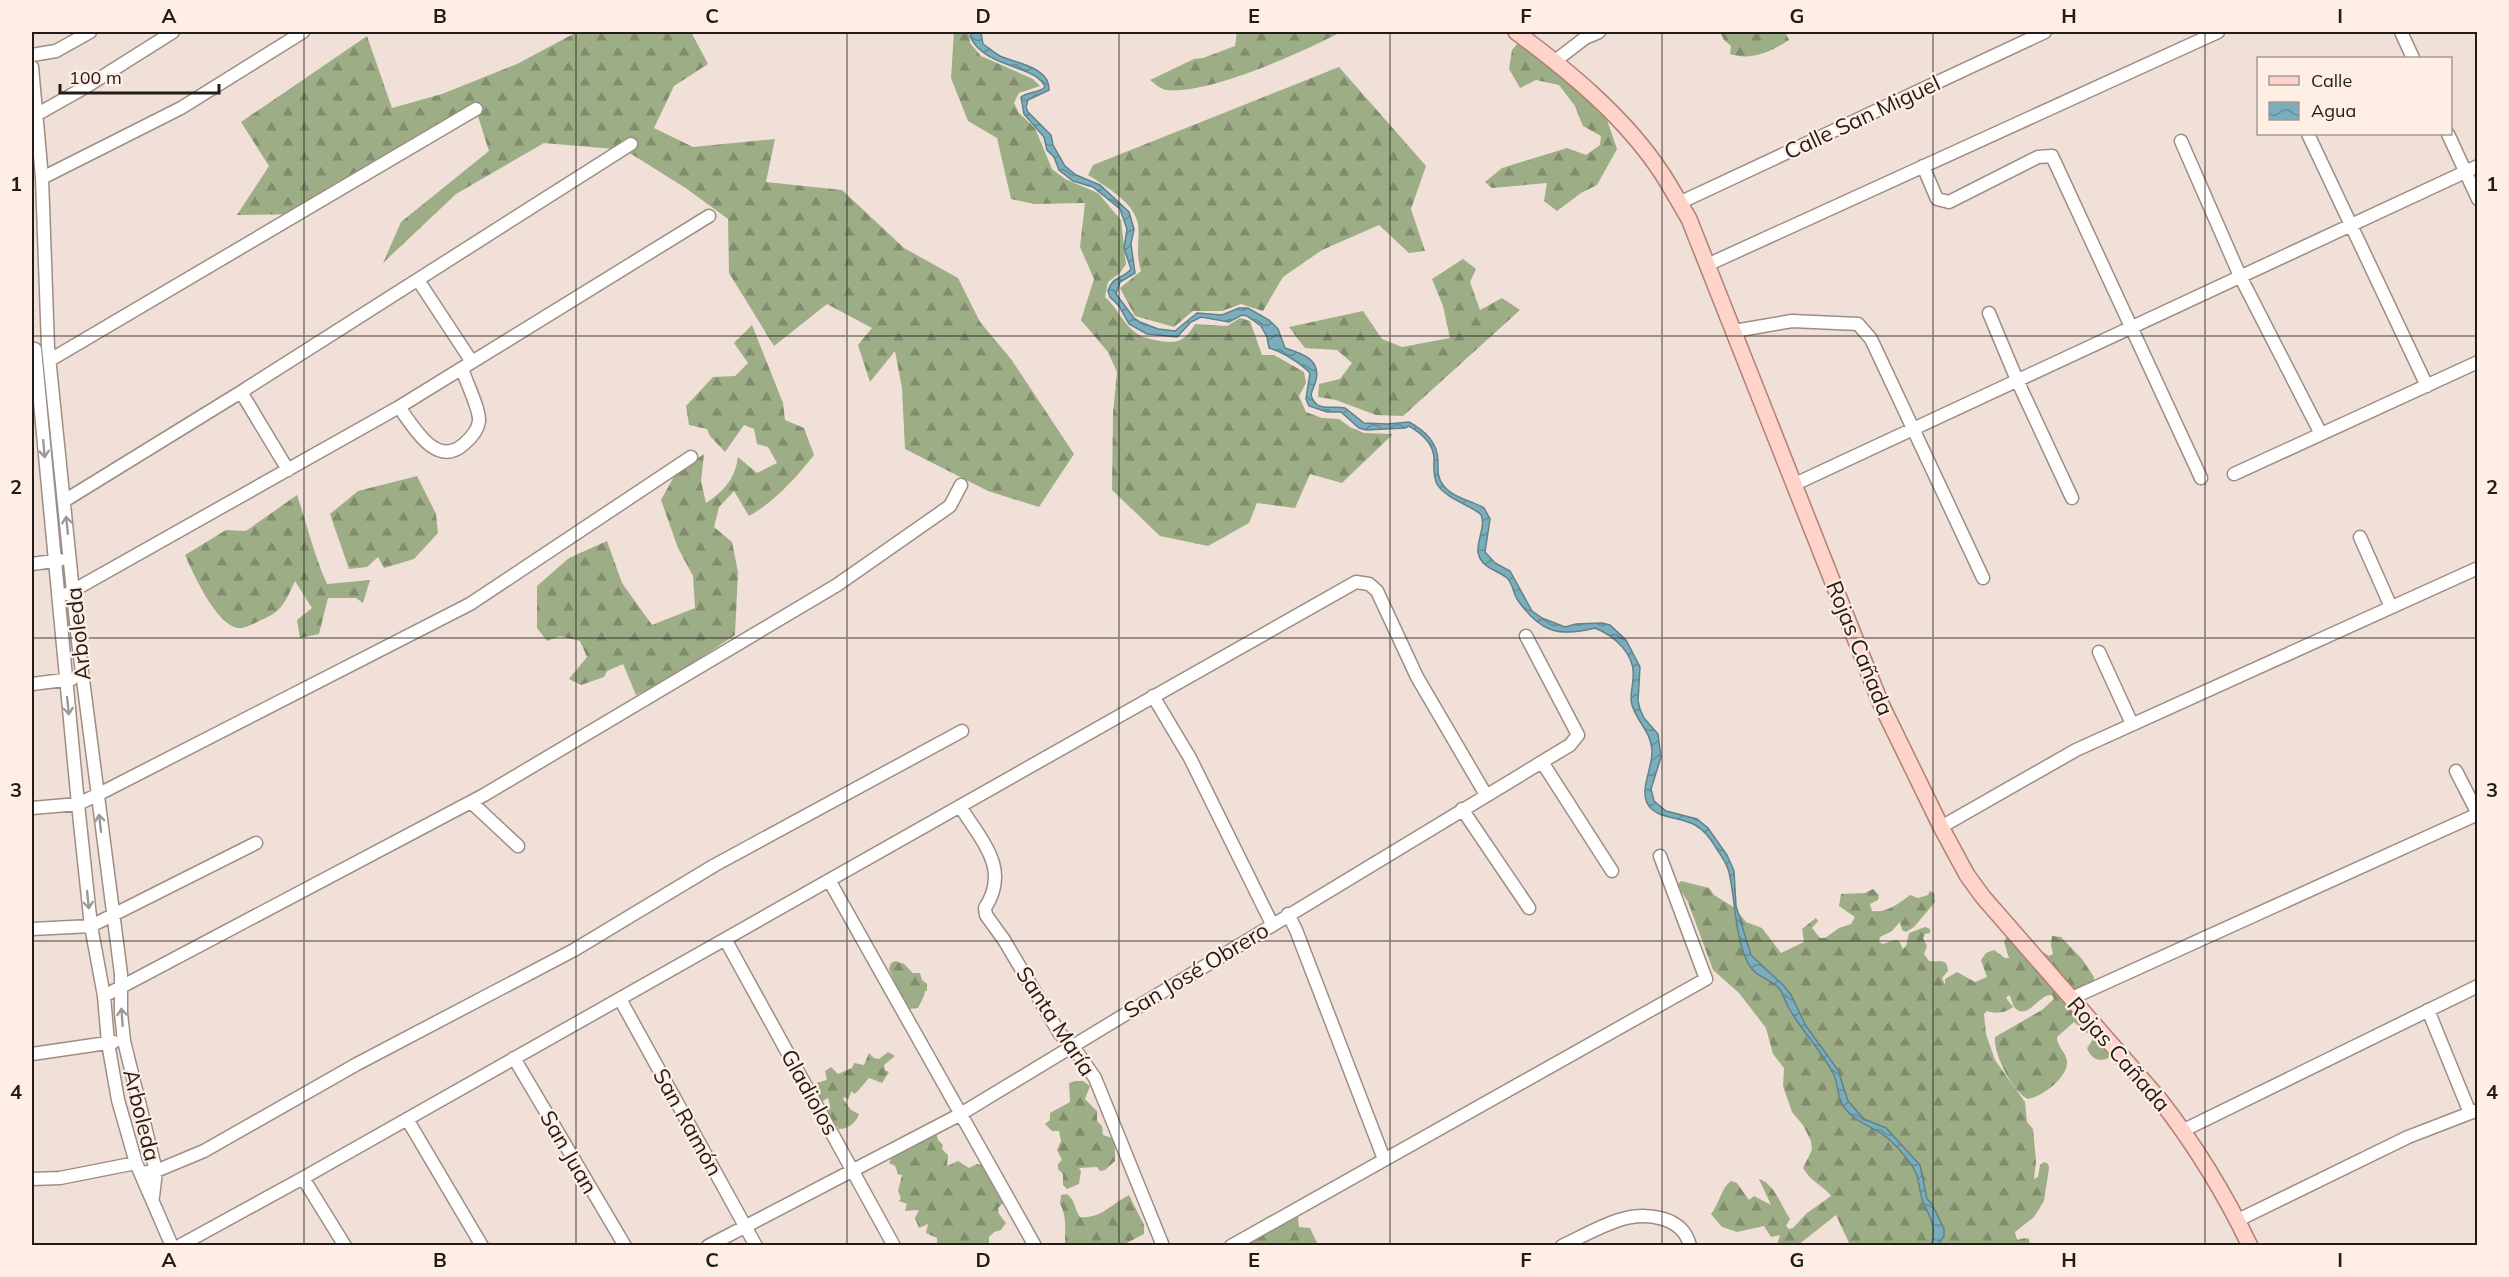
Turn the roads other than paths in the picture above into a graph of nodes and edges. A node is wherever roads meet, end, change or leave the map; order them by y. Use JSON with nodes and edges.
{"nodes":[{"id":1,"x":90,"y":32,"type":"edge"},
{"id":2,"x":173,"y":32,"type":"edge"},
{"id":3,"x":303,"y":32,"type":"edge"},
{"id":4,"x":1516,"y":32,"type":"edge"},
{"id":5,"x":1599,"y":32,"type":"edge"},
{"id":6,"x":2045,"y":32,"type":"edge"},
{"id":7,"x":2218,"y":32,"type":"edge"},
{"id":8,"x":2401,"y":32,"type":"edge"},
{"id":9,"x":32,"y":55,"type":"edge"},
{"id":10,"x":2413,"y":57,"type":"edge"},
{"id":11,"x":1555,"y":61,"type":"junction"},
{"id":12,"x":32,"y":67,"type":"edge"},
{"id":13,"x":476,"y":109,"type":"dead end"},
{"id":14,"x":36,"y":115,"type":"junction"},
{"id":15,"x":2308,"y":135,"type":"edge"},
{"id":16,"x":2448,"y":135,"type":"edge"},
{"id":17,"x":2181,"y":141,"type":"dead end"},
{"id":18,"x":631,"y":144,"type":"dead end"},
{"id":19,"x":1923,"y":166,"type":"junction"},
{"id":20,"x":2478,"y":166,"type":"edge"},
{"id":21,"x":2466,"y":172,"type":"junction"},
{"id":22,"x":42,"y":178,"type":"junction"},
{"id":23,"x":2478,"y":199,"type":"edge"},
{"id":24,"x":1679,"y":203,"type":"junction"},
{"id":25,"x":709,"y":216,"type":"dead end"},
{"id":26,"x":2351,"y":224,"type":"junction"},
{"id":27,"x":1707,"y":265,"type":"junction"},
{"id":28,"x":2240,"y":276,"type":"junction"},
{"id":29,"x":418,"y":280,"type":"junction"},
{"id":30,"x":1989,"y":313,"type":"dead end"},
{"id":31,"x":2132,"y":327,"type":"junction"},
{"id":32,"x":1734,"y":332,"type":"junction"},
{"id":33,"x":38,"y":348,"type":"edge"},
{"id":34,"x":50,"y":360,"type":"junction"},
{"id":35,"x":2478,"y":362,"type":"edge"},
{"id":36,"x":467,"y":366,"type":"junction"},
{"id":37,"x":2017,"y":380,"type":"junction"},
{"id":38,"x":2427,"y":386,"type":"junction"},
{"id":39,"x":241,"y":392,"type":"junction"},
{"id":40,"x":399,"y":406,"type":"junction"},
{"id":41,"x":1912,"y":429,"type":"junction"},
{"id":42,"x":2321,"y":434,"type":"junction"},
{"id":43,"x":691,"y":457,"type":"dead end"},
{"id":44,"x":288,"y":470,"type":"junction"},
{"id":45,"x":2234,"y":474,"type":"dead end"},
{"id":46,"x":2201,"y":478,"type":"dead end"},
{"id":47,"x":1795,"y":484,"type":"junction"},
{"id":48,"x":961,"y":485,"type":"dead end"},
{"id":49,"x":2072,"y":498,"type":"dead end"},
{"id":50,"x":64,"y":501,"type":"junction"},
{"id":51,"x":2360,"y":537,"type":"dead end"},
{"id":52,"x":70,"y":559,"type":"junction"},
{"id":53,"x":54,"y":561,"type":"junction"},
{"id":54,"x":32,"y":564,"type":"edge"},
{"id":55,"x":2478,"y":568,"type":"edge"},
{"id":56,"x":1983,"y":578,"type":"dead end"},
{"id":57,"x":73,"y":591,"type":"junction"},
{"id":58,"x":58,"y":599,"type":"junction"},
{"id":59,"x":2391,"y":608,"type":"junction"},
{"id":60,"x":1526,"y":636,"type":"dead end"},
{"id":61,"x":2099,"y":652,"type":"dead end"},
{"id":62,"x":82,"y":678,"type":"junction"},
{"id":63,"x":65,"y":680,"type":"junction"},
{"id":64,"x":32,"y":684,"type":"edge"},
{"id":65,"x":1153,"y":696,"type":"junction"},
{"id":66,"x":2132,"y":724,"type":"junction"},
{"id":67,"x":962,"y":731,"type":"dead end"},
{"id":68,"x":1542,"y":762,"type":"junction"},
{"id":69,"x":2456,"y":771,"type":"dead end"},
{"id":70,"x":97,"y":795,"type":"junction"},
{"id":71,"x":1486,"y":795,"type":"junction"},
{"id":72,"x":471,"y":802,"type":"junction"},
{"id":73,"x":78,"y":804,"type":"junction"},
{"id":74,"x":960,"y":806,"type":"junction"},
{"id":75,"x":32,"y":808,"type":"edge"},
{"id":76,"x":1462,"y":809,"type":"junction"},
{"id":77,"x":1941,"y":827,"type":"junction"},
{"id":78,"x":256,"y":843,"type":"dead end"},
{"id":79,"x":519,"y":846,"type":"dead end"},
{"id":80,"x":1660,"y":856,"type":"dead end"},
{"id":81,"x":1612,"y":871,"type":"dead end"},
{"id":82,"x":829,"y":880,"type":"junction"},
{"id":83,"x":1528,"y":908,"type":"dead end"},
{"id":84,"x":1288,"y":914,"type":"junction"},
{"id":85,"x":112,"y":917,"type":"junction"},
{"id":86,"x":1272,"y":924,"type":"junction"},
{"id":87,"x":91,"y":926,"type":"junction"},
{"id":88,"x":32,"y":929,"type":"edge"},
{"id":89,"x":725,"y":939,"type":"junction"},
{"id":90,"x":2478,"y":986,"type":"edge"},
{"id":91,"x":121,"y":987,"type":"junction"},
{"id":92,"x":104,"y":996,"type":"junction"},
{"id":93,"x":2072,"y":998,"type":"junction"},
{"id":94,"x":620,"y":999,"type":"junction"},
{"id":95,"x":2428,"y":1010,"type":"junction"},
{"id":96,"x":124,"y":1041,"type":"junction"},
{"id":97,"x":108,"y":1043,"type":"junction"},
{"id":98,"x":1072,"y":1045,"type":"junction"},
{"id":99,"x":32,"y":1054,"type":"edge"},
{"id":100,"x":514,"y":1058,"type":"junction"},
{"id":101,"x":2474,"y":1111,"type":"edge"},
{"id":102,"x":959,"y":1115,"type":"junction"},
{"id":103,"x":407,"y":1119,"type":"junction"},
{"id":104,"x":2184,"y":1130,"type":"junction"},
{"id":105,"x":1384,"y":1159,"type":"junction"},
{"id":106,"x":139,"y":1168,"type":"junction"},
{"id":107,"x":853,"y":1169,"type":"junction"},
{"id":108,"x":156,"y":1171,"type":"junction"},
{"id":109,"x":32,"y":1179,"type":"edge"},
{"id":110,"x":303,"y":1179,"type":"junction"},
{"id":111,"x":153,"y":1197,"type":"junction"},
{"id":112,"x":2238,"y":1220,"type":"junction"},
{"id":113,"x":745,"y":1226,"type":"junction"},
{"id":114,"x":172,"y":1245,"type":"edge"},
{"id":115,"x":179,"y":1245,"type":"edge"},
{"id":116,"x":345,"y":1245,"type":"edge"},
{"id":117,"x":482,"y":1245,"type":"edge"},
{"id":118,"x":625,"y":1245,"type":"edge"},
{"id":119,"x":708,"y":1245,"type":"edge"},
{"id":120,"x":756,"y":1245,"type":"edge"},
{"id":121,"x":894,"y":1245,"type":"edge"},
{"id":122,"x":1035,"y":1245,"type":"edge"},
{"id":123,"x":1163,"y":1245,"type":"edge"},
{"id":124,"x":1231,"y":1245,"type":"edge"},
{"id":125,"x":1562,"y":1245,"type":"edge"},
{"id":126,"x":1690,"y":1245,"type":"edge"},
{"id":127,"x":2250,"y":1245,"type":"edge"}],
"edges":[{"from":1,"to":9,"type":"street"},
{"from":2,"to":14,"type":"street"},
{"from":3,"to":22,"type":"street"},
{"from":4,"to":11,"type":"main road","name":"Rojas Cañada"},
{"from":5,"to":11,"type":"street"},
{"from":6,"to":24,"type":"street","name":"Calle San Miguel"},
{"from":7,"to":19,"type":"street"},
{"from":8,"to":10,"type":"street"},
{"from":11,"to":24,"type":"main road","name":"Rojas Cañada"},
{"from":12,"to":14,"type":"street","name":"Arboleda"},
{"from":13,"to":34,"type":"street"},
{"from":14,"to":22,"type":"street","name":"Arboleda"},
{"from":15,"to":26,"type":"street"},
{"from":16,"to":21,"type":"street"},
{"from":17,"to":28,"type":"street"},
{"from":18,"to":29,"type":"street"},
{"from":19,"to":27,"type":"street"},
{"from":19,"to":31,"type":"street"},
{"from":20,"to":21,"type":"street"},
{"from":21,"to":23,"type":"street"},
{"from":21,"to":26,"type":"street"},
{"from":22,"to":33,"type":"street","name":"Arboleda"},
{"from":24,"to":27,"type":"main road","name":"Rojas Cañada"},
{"from":25,"to":36,"type":"street"},
{"from":26,"to":28,"type":"street"},
{"from":26,"to":38,"type":"street"},
{"from":27,"to":32,"type":"main road","name":"Rojas Cañada"},
{"from":28,"to":31,"type":"street"},
{"from":28,"to":42,"type":"street"},
{"from":29,"to":36,"type":"street"},
{"from":29,"to":39,"type":"street"},
{"from":30,"to":37,"type":"street"},
{"from":31,"to":37,"type":"street"},
{"from":31,"to":46,"type":"street"},
{"from":32,"to":41,"type":"street"},
{"from":32,"to":47,"type":"main road","name":"Rojas Cañada"},
{"from":33,"to":34,"type":"street","name":"Arboleda"},
{"from":33,"to":53,"type":"street","name":"Arboleda","one_way":true},
{"from":34,"to":50,"type":"street","name":"Arboleda"},
{"from":35,"to":38,"type":"street"},
{"from":36,"to":40,"type":"street"},
{"from":36,"to":40,"type":"street"},
{"from":37,"to":41,"type":"street"},
{"from":37,"to":49,"type":"street"},
{"from":38,"to":42,"type":"street"},
{"from":39,"to":44,"type":"street"},
{"from":39,"to":50,"type":"street"},
{"from":40,"to":44,"type":"street"},
{"from":41,"to":47,"type":"street"},
{"from":41,"to":56,"type":"street"},
{"from":42,"to":45,"type":"street"},
{"from":43,"to":70,"type":"street"},
{"from":44,"to":57,"type":"street"},
{"from":47,"to":77,"type":"main road","name":"Rojas Cañada"},
{"from":48,"to":72,"type":"street"},
{"from":52,"to":50,"type":"street","name":"Arboleda","one_way":true},
{"from":51,"to":59,"type":"street"},
{"from":52,"to":53,"type":"street"},
{"from":52,"to":57,"type":"street","name":"Arboleda"},
{"from":53,"to":54,"type":"street"},
{"from":53,"to":58,"type":"street","name":"Arboleda"},
{"from":55,"to":59,"type":"street"},
{"from":57,"to":58,"type":"street"},
{"from":57,"to":62,"type":"street","name":"Arboleda"},
{"from":58,"to":63,"type":"street","name":"Arboleda"},
{"from":59,"to":66,"type":"street"},
{"from":60,"to":68,"type":"street","name":"San José Obrero"},
{"from":61,"to":66,"type":"street"},
{"from":62,"to":63,"type":"street"},
{"from":62,"to":70,"type":"street","name":"Arboleda"},
{"from":63,"to":64,"type":"street"},
{"from":63,"to":73,"type":"street","name":"Arboleda","one_way":true},
{"from":65,"to":71,"type":"street"},
{"from":65,"to":74,"type":"street"},
{"from":65,"to":86,"type":"street"},
{"from":66,"to":77,"type":"street"},
{"from":67,"to":108,"type":"street"},
{"from":68,"to":71,"type":"street","name":"San José Obrero"},
{"from":68,"to":81,"type":"street"},
{"from":69,"to":93,"type":"street"},
{"from":70,"to":73,"type":"street"},
{"from":85,"to":70,"type":"street","name":"Arboleda","one_way":true},
{"from":71,"to":76,"type":"street","name":"San José Obrero"},
{"from":72,"to":79,"type":"street"},
{"from":72,"to":91,"type":"street"},
{"from":73,"to":75,"type":"street"},
{"from":73,"to":87,"type":"street","name":"Arboleda","one_way":true},
{"from":74,"to":82,"type":"street"},
{"from":74,"to":98,"type":"street","name":"Santa María"},
{"from":76,"to":83,"type":"street"},
{"from":76,"to":84,"type":"street","name":"San José Obrero"},
{"from":77,"to":93,"type":"main road","name":"Rojas Cañada"},
{"from":78,"to":85,"type":"street"},
{"from":80,"to":105,"type":"street"},
{"from":82,"to":89,"type":"street"},
{"from":82,"to":102,"type":"street"},
{"from":84,"to":86,"type":"street","name":"San José Obrero"},
{"from":84,"to":105,"type":"street"},
{"from":85,"to":87,"type":"street"},
{"from":85,"to":91,"type":"street","name":"Arboleda"},
{"from":86,"to":98,"type":"street","name":"San José Obrero"},
{"from":87,"to":88,"type":"street"},
{"from":87,"to":92,"type":"street","name":"Arboleda"},
{"from":89,"to":94,"type":"street"},
{"from":89,"to":107,"type":"street","name":"Gladiolos"},
{"from":90,"to":95,"type":"street"},
{"from":91,"to":92,"type":"street"},
{"from":96,"to":91,"type":"street","name":"Arboleda","one_way":true},
{"from":92,"to":97,"type":"street","name":"Arboleda"},
{"from":93,"to":104,"type":"main road","name":"Rojas Cañada"},
{"from":94,"to":100,"type":"street"},
{"from":94,"to":113,"type":"street","name":"San Ramón"},
{"from":95,"to":101,"type":"street"},
{"from":95,"to":104,"type":"street"},
{"from":96,"to":97,"type":"street"},
{"from":96,"to":108,"type":"street","name":"Arboleda"},
{"from":97,"to":99,"type":"street"},
{"from":97,"to":106,"type":"street","name":"Arboleda"},
{"from":98,"to":102,"type":"street","name":"San José Obrero"},
{"from":98,"to":123,"type":"street","name":"Santa María"},
{"from":100,"to":103,"type":"street"},
{"from":100,"to":118,"type":"street","name":"San Juan"},
{"from":101,"to":112,"type":"street"},
{"from":102,"to":107,"type":"street","name":"San José Obrero"},
{"from":102,"to":122,"type":"street"},
{"from":103,"to":110,"type":"street"},
{"from":103,"to":117,"type":"street"},
{"from":104,"to":112,"type":"main road","name":"Rojas Cañada"},
{"from":105,"to":124,"type":"street"},
{"from":106,"to":108,"type":"street"},
{"from":106,"to":109,"type":"street"},
{"from":106,"to":111,"type":"street","name":"Arboleda"},
{"from":107,"to":113,"type":"street","name":"San José Obrero"},
{"from":107,"to":121,"type":"street","name":"Gladiolos"},
{"from":108,"to":111,"type":"street","name":"Arboleda"},
{"from":110,"to":115,"type":"street"},
{"from":110,"to":116,"type":"street"},
{"from":111,"to":114,"type":"street","name":"Arboleda"},
{"from":112,"to":127,"type":"main road","name":"Rojas Cañada"},
{"from":113,"to":119,"type":"street","name":"San José Obrero"},
{"from":113,"to":120,"type":"street","name":"San Ramón"},
{"from":125,"to":126,"type":"street"}]}
